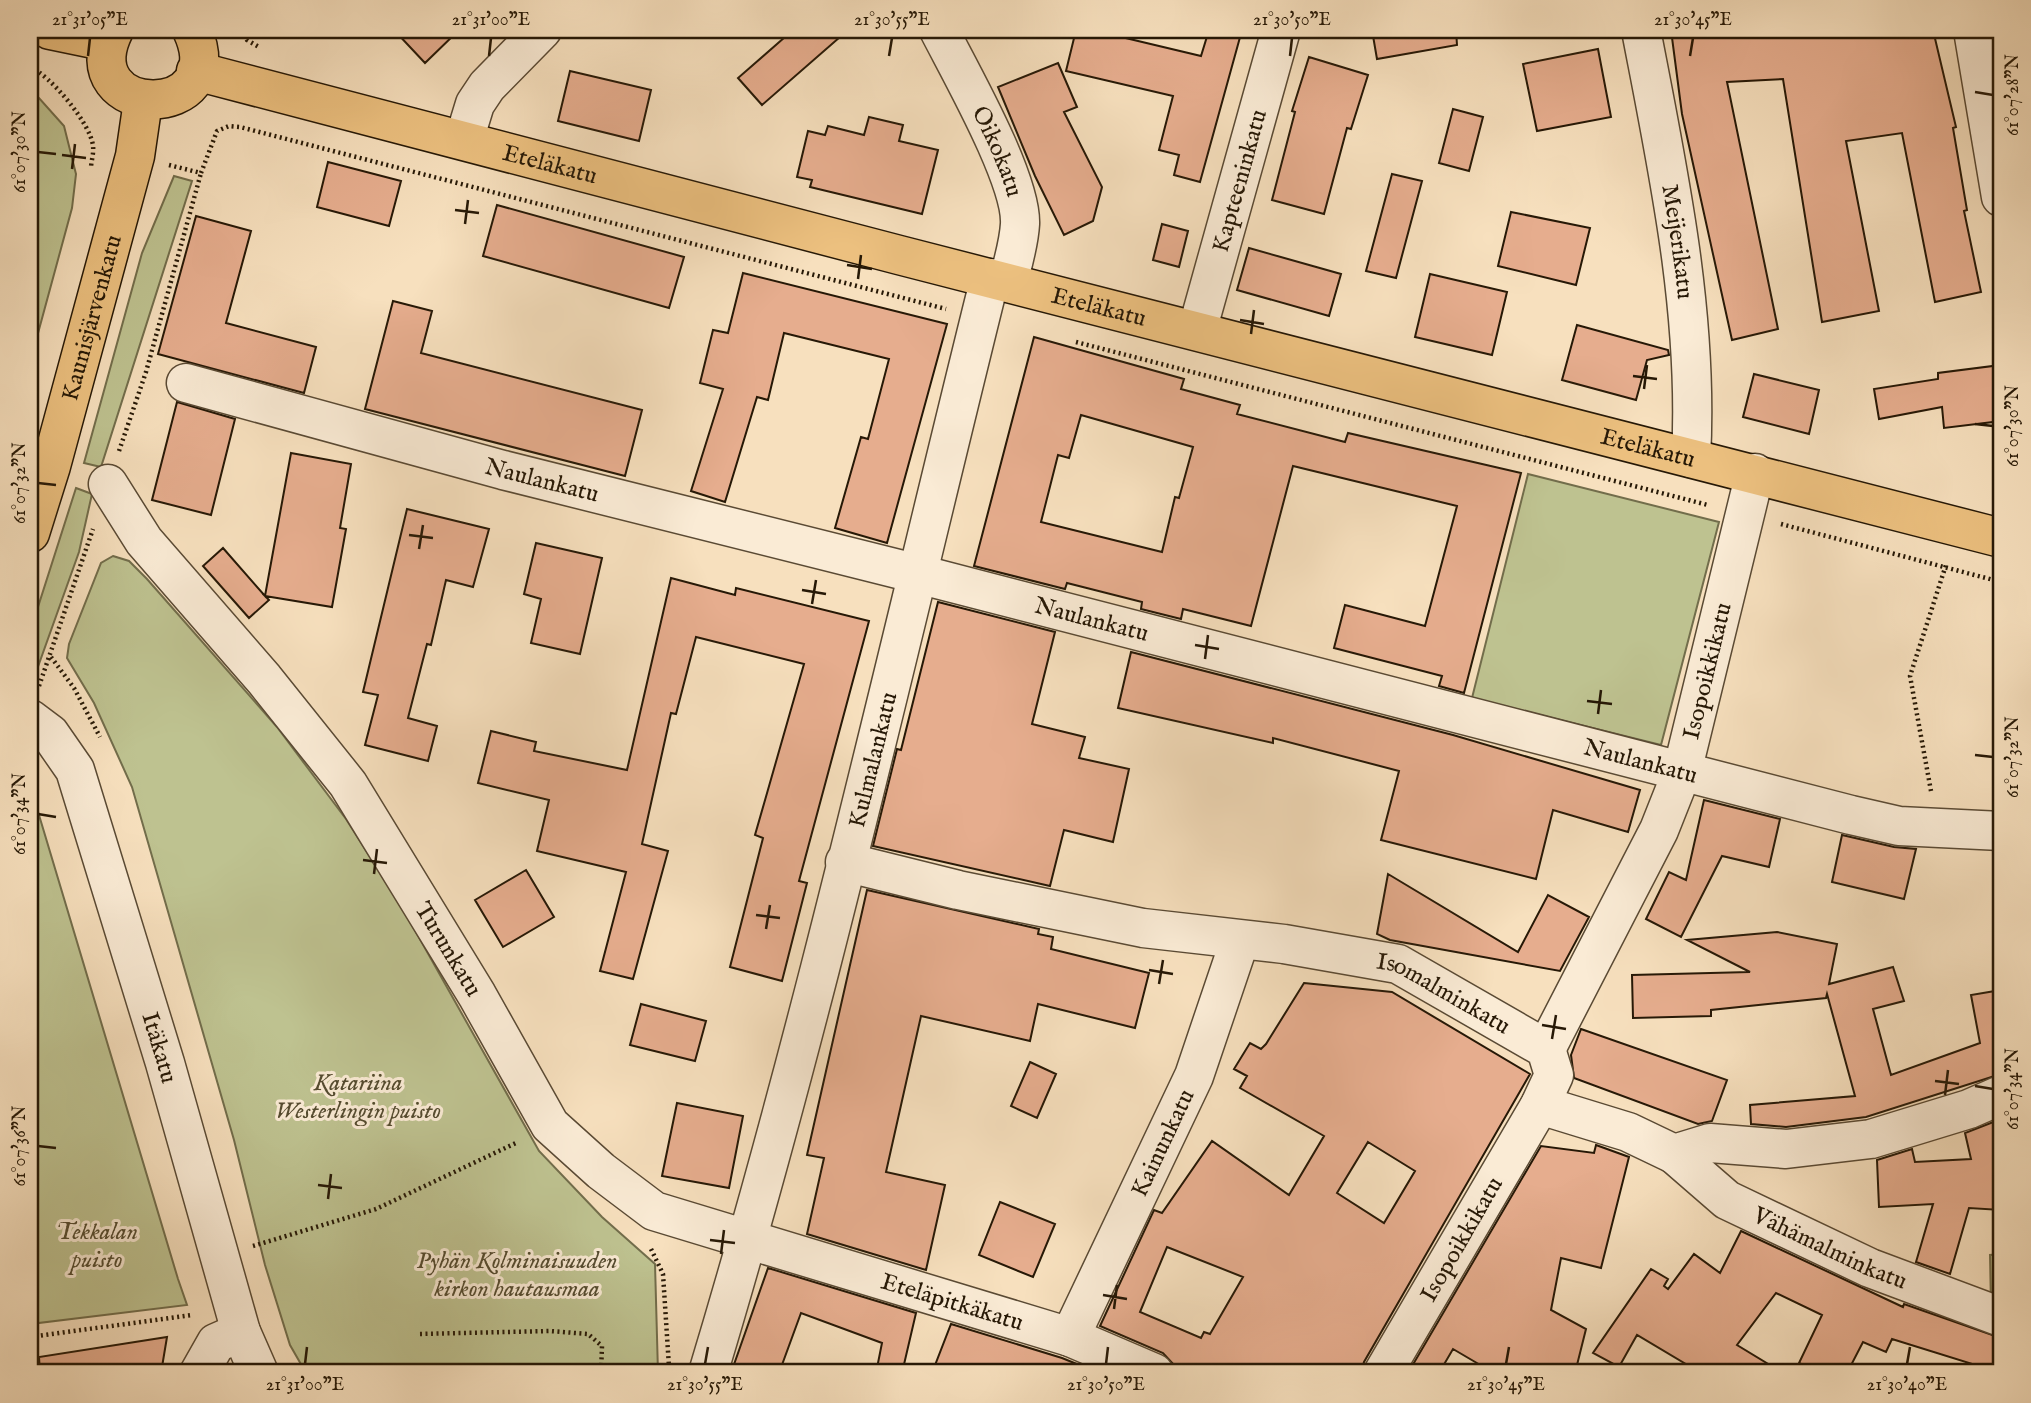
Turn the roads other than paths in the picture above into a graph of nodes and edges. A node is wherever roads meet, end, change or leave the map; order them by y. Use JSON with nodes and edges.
{"nodes":[{"id":1,"x":50,"y":30,"type":"edge"},
{"id":2,"x":192,"y":30,"type":"edge"},
{"id":3,"x":542,"y":30,"type":"edge"},
{"id":4,"x":940,"y":30,"type":"edge"},
{"id":5,"x":1281,"y":30,"type":"edge"},
{"id":6,"x":1641,"y":30,"type":"edge"},
{"id":7,"x":1973,"y":30,"type":"edge"},
{"id":8,"x":111,"y":36,"type":"edge"},
{"id":9,"x":196,"y":71,"type":"junction"},
{"id":10,"x":143,"y":101,"type":"junction"},
{"id":11,"x":464,"y":140,"type":"junction"},
{"id":12,"x":2001,"y":197,"type":"edge"},
{"id":13,"x":999,"y":280,"type":"junction"},
{"id":14,"x":1197,"y":331,"type":"junction"},
{"id":15,"x":186,"y":383,"type":"dead end"},
{"id":16,"x":1691,"y":458,"type":"junction"},
{"id":17,"x":1755,"y":473,"type":"junction"},
{"id":18,"x":108,"y":484,"type":"dead end"},
{"id":19,"x":30,"y":533,"type":"edge"},
{"id":20,"x":2001,"y":538,"type":"edge"},
{"id":21,"x":918,"y":574,"type":"junction"},
{"id":22,"x":30,"y":719,"type":"edge"},
{"id":23,"x":1682,"y":772,"type":"junction"},
{"id":24,"x":2001,"y":831,"type":"edge"},
{"id":25,"x":845,"y":862,"type":"junction"},
{"id":26,"x":1240,"y":940,"type":"junction"},
{"id":27,"x":1546,"y":1049,"type":"junction"},
{"id":28,"x":2001,"y":1095,"type":"edge"},
{"id":29,"x":1539,"y":1105,"type":"junction"},
{"id":30,"x":1674,"y":1154,"type":"junction"},
{"id":31,"x":749,"y":1239,"type":"junction"},
{"id":32,"x":2001,"y":1317,"type":"edge"},
{"id":33,"x":240,"y":1332,"type":"junction"},
{"id":34,"x":1070,"y":1337,"type":"junction"},
{"id":35,"x":199,"y":1373,"type":"edge"},
{"id":36,"x":259,"y":1373,"type":"edge"},
{"id":37,"x":709,"y":1373,"type":"edge"},
{"id":38,"x":1154,"y":1373,"type":"edge"},
{"id":39,"x":1383,"y":1373,"type":"edge"}],
"edges":[{"from":1,"to":8,"type":"main road"},
{"from":2,"to":9,"type":"main road"},
{"from":3,"to":11,"type":"street"},
{"from":4,"to":13,"type":"street","name":"Oikokatu"},
{"from":5,"to":14,"type":"street","name":"Kapteeninkatu"},
{"from":6,"to":16,"type":"street","name":"Meijerikatu"},
{"from":7,"to":12,"type":"street"},
{"from":8,"to":10,"type":"main road"},
{"from":9,"to":10,"type":"main road"},
{"from":9,"to":11,"type":"main road","name":"Eteläkatu"},
{"from":10,"to":19,"type":"main road","name":"Kaunisjärvenkatu"},
{"from":11,"to":13,"type":"main road","name":"Eteläkatu"},
{"from":13,"to":14,"type":"main road","name":"Eteläkatu"},
{"from":13,"to":21,"type":"street","name":"Kulmalankatu"},
{"from":14,"to":16,"type":"main road","name":"Eteläkatu"},
{"from":15,"to":21,"type":"street","name":"Naulankatu"},
{"from":16,"to":17,"type":"main road","name":"Eteläkatu"},
{"from":17,"to":20,"type":"main road","name":"Eteläkatu"},
{"from":17,"to":23,"type":"street","name":"Isopoikkikatu"},
{"from":18,"to":31,"type":"street","name":"Turunkatu"},
{"from":21,"to":23,"type":"street","name":"Naulankatu"},
{"from":21,"to":25,"type":"street","name":"Kulmalankatu"},
{"from":22,"to":33,"type":"street","name":"Itäkatu"},
{"from":23,"to":24,"type":"street","name":"Naulankatu"},
{"from":23,"to":27,"type":"street","name":"Isopoikkikatu"},
{"from":25,"to":26,"type":"street","name":"Isomalminkatu"},
{"from":25,"to":31,"type":"street","name":"Kulmalankatu"},
{"from":26,"to":27,"type":"street","name":"Isomalminkatu"},
{"from":26,"to":34,"type":"street","name":"Kainunkatu"},
{"from":27,"to":29,"type":"street"},
{"from":28,"to":30,"type":"street"},
{"from":29,"to":30,"type":"street"},
{"from":29,"to":39,"type":"street","name":"Isopoikkikatu"},
{"from":30,"to":32,"type":"street","name":"Vähämalminkatu"},
{"from":31,"to":34,"type":"street","name":"Eteläpitkäkatu"},
{"from":31,"to":37,"type":"street"},
{"from":33,"to":35,"type":"street"},
{"from":33,"to":36,"type":"street","name":"Itäkatu"},
{"from":34,"to":38,"type":"street","name":"Eteläpitkäkatu"}]}
